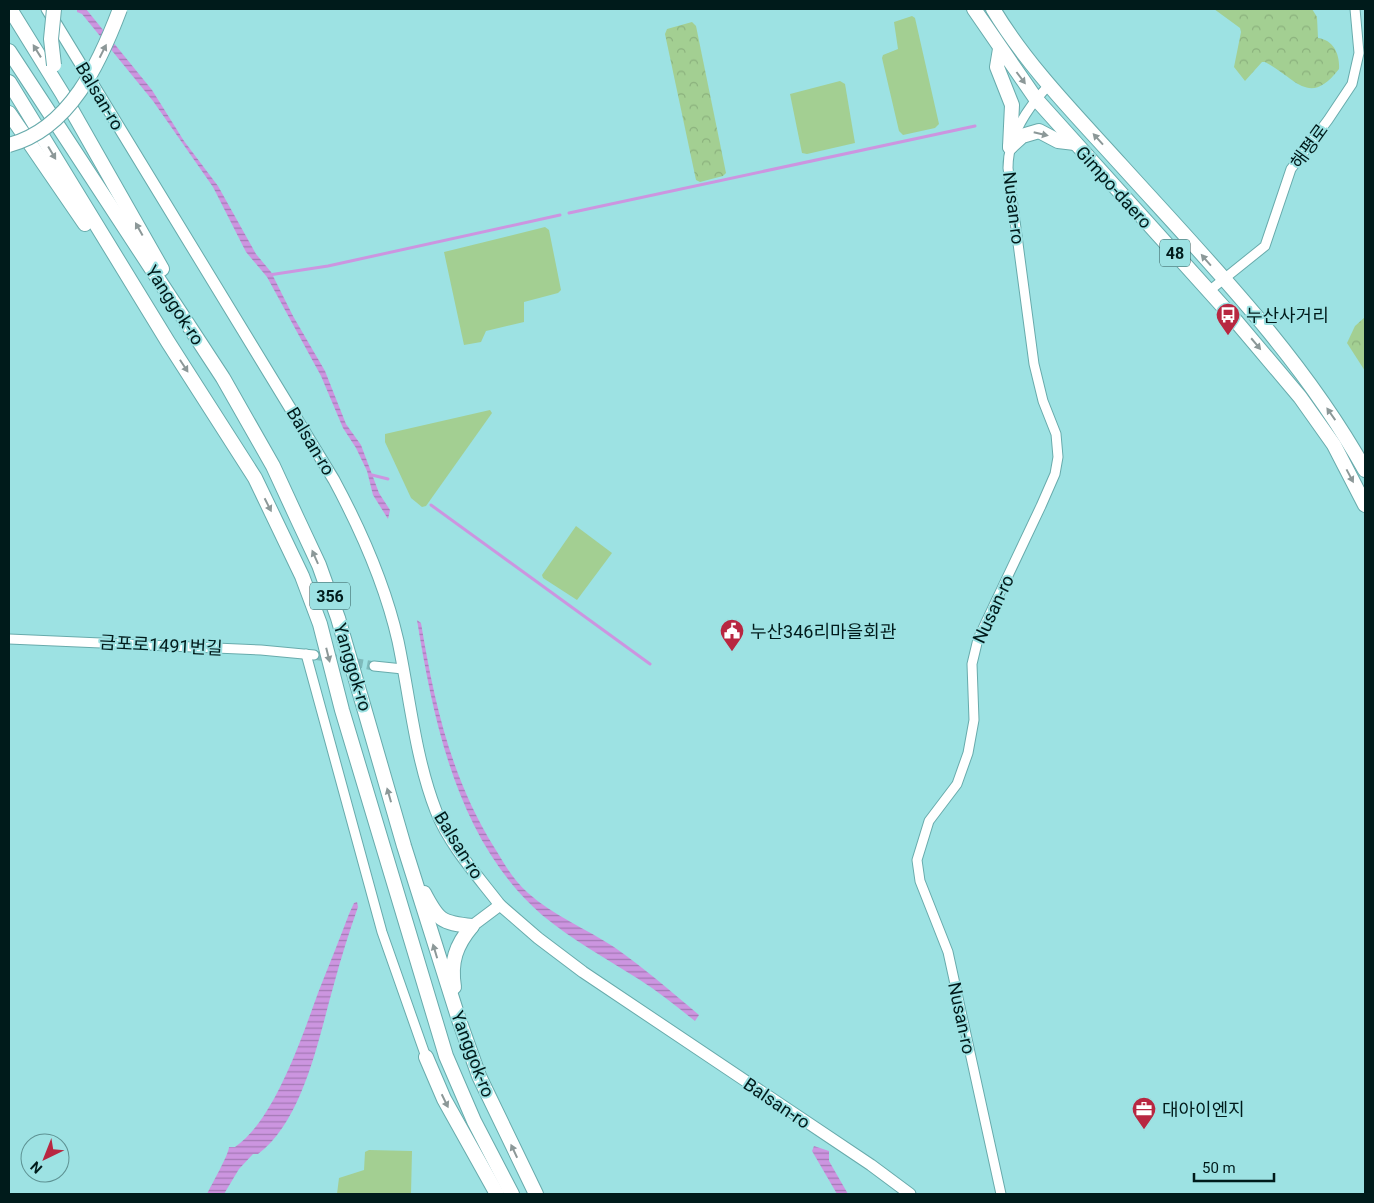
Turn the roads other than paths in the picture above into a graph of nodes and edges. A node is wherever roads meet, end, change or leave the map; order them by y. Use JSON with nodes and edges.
{"nodes":[{"id":1,"x":10,"y":9,"type":"edge"},
{"id":2,"x":46,"y":9,"type":"edge"},
{"id":3,"x":54,"y":9,"type":"edge"},
{"id":4,"x":120,"y":9,"type":"edge"},
{"id":5,"x":974,"y":9,"type":"edge"},
{"id":6,"x":993,"y":9,"type":"edge"},
{"id":7,"x":1355,"y":9,"type":"edge"},
{"id":8,"x":1000,"y":49,"type":"junction"},
{"id":9,"x":9,"y":51,"type":"edge"},
{"id":10,"x":9,"y":82,"type":"edge"},
{"id":11,"x":1049,"y":85,"type":"junction"},
{"id":12,"x":62,"y":93,"type":"junction"},
{"id":13,"x":1036,"y":98,"type":"junction"},
{"id":14,"x":9,"y":113,"type":"edge"},
{"id":15,"x":1075,"y":143,"type":"junction"},
{"id":16,"x":9,"y":145,"type":"edge"},
{"id":17,"x":1010,"y":147,"type":"junction"},
{"id":18,"x":1180,"y":230,"type":"junction"},
{"id":19,"x":1166,"y":243,"type":"junction"},
{"id":20,"x":1224,"y":280,"type":"junction"},
{"id":21,"x":1209,"y":291,"type":"junction"},
{"id":22,"x":168,"y":342,"type":"junction"},
{"id":23,"x":223,"y":378,"type":"junction"},
{"id":24,"x":1365,"y":470,"type":"edge"},
{"id":25,"x":1365,"y":505,"type":"edge"},
{"id":26,"x":9,"y":639,"type":"edge"},
{"id":27,"x":374,"y":666,"type":"tunnel mouth"},
{"id":28,"x":404,"y":669,"type":"junction"},
{"id":29,"x":404,"y":846,"type":"junction"},
{"id":30,"x":500,"y":905,"type":"junction"},
{"id":31,"x":472,"y":926,"type":"junction"},
{"id":32,"x":458,"y":1017,"type":"junction"},
{"id":33,"x":426,"y":1057,"type":"joint"},
{"id":34,"x":497,"y":1194,"type":"edge"},
{"id":35,"x":512,"y":1194,"type":"edge"},
{"id":36,"x":536,"y":1194,"type":"edge"},
{"id":37,"x":910,"y":1194,"type":"edge"},
{"id":38,"x":1001,"y":1194,"type":"edge"}],
"edges":[{"from":12,"to":1,"type":"main road","one_way":true},
{"from":2,"to":28,"type":"street","name":"Balsan-ro"},
{"from":3,"to":12,"type":"main road","bridge":true},
{"from":16,"to":4,"type":"main road","one_way":true,"bridge":true},
{"from":5,"to":8,"type":"main road","name":"Gimpo-daero","number":"48"},
{"from":6,"to":11,"type":"main road","name":"Gimpo-daero","number":"48"},
{"from":7,"to":20,"type":"street","name":"해평로"},
{"from":8,"to":13,"type":"main road","name":"Gimpo-daero","number":"48","one_way":true},
{"from":8,"to":17,"type":"main road"},
{"from":9,"to":23,"type":"main road","name":"Yanggok-ro","number":"356"},
{"from":10,"to":22,"type":"main road","name":"Yanggok-ro","number":"356","one_way":true},
{"from":11,"to":13,"type":"street","name":"Nusan-ro"},
{"from":18,"to":11,"type":"main road","name":"Gimpo-daero","number":"48","one_way":true},
{"from":23,"to":12,"type":"main road","one_way":true},
{"from":13,"to":15,"type":"main road","name":"Gimpo-daero","number":"48"},
{"from":13,"to":17,"type":"street","name":"Nusan-ro"},
{"from":14,"to":22,"type":"main road"},
{"from":17,"to":15,"type":"main road","one_way":true},
{"from":15,"to":19,"type":"main road","name":"Gimpo-daero","number":"48"},
{"from":17,"to":38,"type":"street","name":"Nusan-ro"},
{"from":18,"to":19,"type":"main road"},
{"from":20,"to":18,"type":"main road","name":"Gimpo-daero","number":"48","one_way":true},
{"from":19,"to":21,"type":"main road","name":"Gimpo-daero","number":"48"},
{"from":20,"to":21,"type":"street","name":"해평로"},
{"from":24,"to":20,"type":"main road","name":"Gimpo-daero","number":"48","one_way":true},
{"from":21,"to":25,"type":"main road","name":"Gimpo-daero","number":"48","one_way":true},
{"from":22,"to":35,"type":"main road","name":"Yanggok-ro","number":"356","one_way":true},
{"from":29,"to":23,"type":"main road","name":"Yanggok-ro","number":"356","one_way":true},
{"from":26,"to":33,"type":"street","name":"금포로1491번길"},
{"from":27,"to":28,"type":"street"},
{"from":28,"to":30,"type":"street","name":"Balsan-ro"},
{"from":29,"to":31,"type":"main road"},
{"from":32,"to":29,"type":"main road","name":"Yanggok-ro","number":"356","one_way":true},
{"from":30,"to":31,"type":"street"},
{"from":30,"to":37,"type":"street","name":"Balsan-ro"},
{"from":31,"to":32,"type":"main road"},
{"from":36,"to":32,"type":"main road","name":"Yanggok-ro","number":"356","one_way":true},
{"from":33,"to":34,"type":"main road","one_way":true}]}
